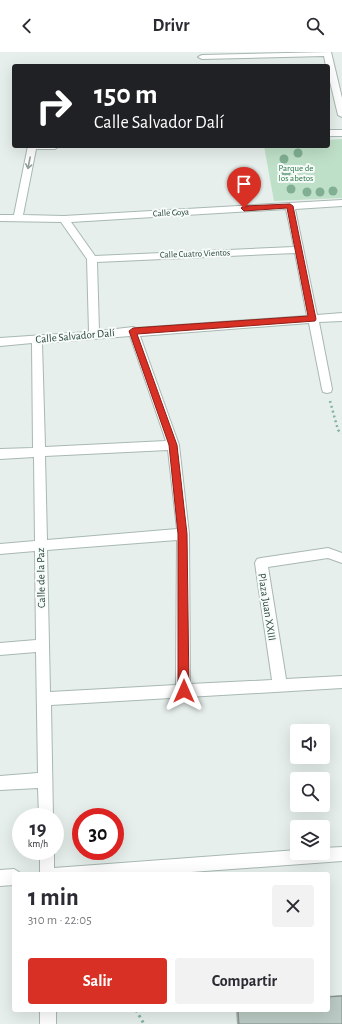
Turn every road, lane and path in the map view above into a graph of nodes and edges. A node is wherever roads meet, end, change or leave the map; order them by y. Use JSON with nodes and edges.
{"nodes":[{"id":1,"x":327,"y":53,"type":"edge"},
{"id":2,"x":257,"y":55,"type":"junction"},
{"id":3,"x":202,"y":56,"type":"dead end"},
{"id":4,"x":259,"y":64,"type":"edge"},
{"id":5,"x":330,"y":64,"type":"edge"},
{"id":6,"x":330,"y":65,"type":"edge"},
{"id":7,"x":342,"y":114,"type":"edge"},
{"id":8,"x":330,"y":133,"type":"edge"},
{"id":9,"x":342,"y":133,"type":"edge"},
{"id":10,"x":32,"y":148,"type":"edge"},
{"id":11,"x":342,"y":203,"type":"edge"},
{"id":12,"x":290,"y":206,"type":"junction"},
{"id":13,"x":0,"y":218,"type":"edge"},
{"id":14,"x":18,"y":218,"type":"junction"},
{"id":15,"x":64,"y":219,"type":"junction"},
{"id":16,"x":299,"y":250,"type":"junction"},
{"id":17,"x":92,"y":259,"type":"junction"},
{"id":18,"x":342,"y":317,"type":"edge"},
{"id":19,"x":313,"y":319,"type":"junction"},
{"id":20,"x":133,"y":331,"type":"junction"},
{"id":21,"x":94,"y":335,"type":"junction"},
{"id":22,"x":37,"y":340,"type":"junction"},
{"id":23,"x":0,"y":342,"type":"edge"},
{"id":24,"x":327,"y":389,"type":"joint"},
{"id":25,"x":342,"y":433,"type":"edge"},
{"id":26,"x":173,"y":445,"type":"junction"},
{"id":27,"x":39,"y":451,"type":"junction"},
{"id":28,"x":0,"y":454,"type":"edge"},
{"id":29,"x":183,"y":534,"type":"junction"},
{"id":30,"x":40,"y":547,"type":"junction"},
{"id":31,"x":0,"y":549,"type":"edge"},
{"id":32,"x":342,"y":558,"type":"edge"},
{"id":33,"x":42,"y":646,"type":"junction"},
{"id":34,"x":0,"y":649,"type":"edge"},
{"id":35,"x":342,"y":682,"type":"edge"},
{"id":36,"x":280,"y":686,"type":"junction"},
{"id":37,"x":184,"y":691,"type":"junction"},
{"id":38,"x":43,"y":699,"type":"junction"},
{"id":39,"x":45,"y":780,"type":"junction"},
{"id":40,"x":0,"y":783,"type":"edge"},
{"id":41,"x":46,"y":808,"type":"edge"},
{"id":42,"x":342,"y":854,"type":"edge"},
{"id":43,"x":47,"y":860,"type":"edge"},
{"id":44,"x":48,"y":872,"type":"edge"},
{"id":45,"x":86,"y":872,"type":"edge"},
{"id":46,"x":12,"y":877,"type":"edge"},
{"id":47,"x":0,"y":878,"type":"edge"},
{"id":48,"x":48,"y":1012,"type":"edge"},
{"id":49,"x":137,"y":1012,"type":"edge"},
{"id":50,"x":48,"y":1024,"type":"edge"},
{"id":51,"x":144,"y":1024,"type":"edge"}],
"edges":[{"from":1,"to":2,"type":"street"},
{"from":1,"to":5,"type":"street"},
{"from":2,"to":3,"type":"street"},
{"from":2,"to":4,"type":"street"},
{"from":6,"to":7,"type":"street"},
{"from":8,"to":9,"type":"street"},
{"from":10,"to":14,"type":"street","one_way":true},
{"from":11,"to":12,"type":"street","name":"Calle Goya"},
{"from":12,"to":15,"type":"street","name":"Calle Goya"},
{"from":12,"to":16,"type":"street"},
{"from":13,"to":14,"type":"street","name":"Calle Goya"},
{"from":14,"to":15,"type":"street","name":"Calle Goya"},
{"from":15,"to":17,"type":"street"},
{"from":16,"to":17,"type":"street","name":"Calle Cuatro Vientos"},
{"from":16,"to":19,"type":"street"},
{"from":17,"to":21,"type":"street"},
{"from":18,"to":19,"type":"street","name":"Calle Salvador Dalí"},
{"from":19,"to":20,"type":"street","name":"Calle Salvador Dalí"},
{"from":19,"to":24,"type":"street"},
{"from":20,"to":21,"type":"street","name":"Calle Salvador Dalí"},
{"from":20,"to":26,"type":"street"},
{"from":21,"to":22,"type":"street","name":"Calle Salvador Dalí"},
{"from":22,"to":23,"type":"street","name":"Calle Salvador Dalí"},
{"from":22,"to":27,"type":"street","name":"Calle de la Paz"},
{"from":24,"to":25,"type":"path"},
{"from":26,"to":27,"type":"street"},
{"from":26,"to":29,"type":"street"},
{"from":27,"to":28,"type":"street"},
{"from":27,"to":30,"type":"street","name":"Calle de la Paz"},
{"from":29,"to":30,"type":"street"},
{"from":29,"to":37,"type":"street"},
{"from":30,"to":31,"type":"street"},
{"from":30,"to":33,"type":"street","name":"Calle de la Paz"},
{"from":32,"to":36,"type":"street","name":"Plaza Juan XXIII"},
{"from":33,"to":34,"type":"street"},
{"from":33,"to":38,"type":"street","name":"Calle de la Paz"},
{"from":35,"to":36,"type":"street"},
{"from":36,"to":37,"type":"street"},
{"from":37,"to":38,"type":"street"},
{"from":38,"to":39,"type":"street","name":"Calle de la Paz"},
{"from":39,"to":40,"type":"street"},
{"from":39,"to":41,"type":"street","name":"Calle de la Paz"},
{"from":42,"to":45,"type":"street"},
{"from":43,"to":44,"type":"street"},
{"from":46,"to":47,"type":"street"},
{"from":48,"to":50,"type":"street"},
{"from":49,"to":51,"type":"path"}]}
